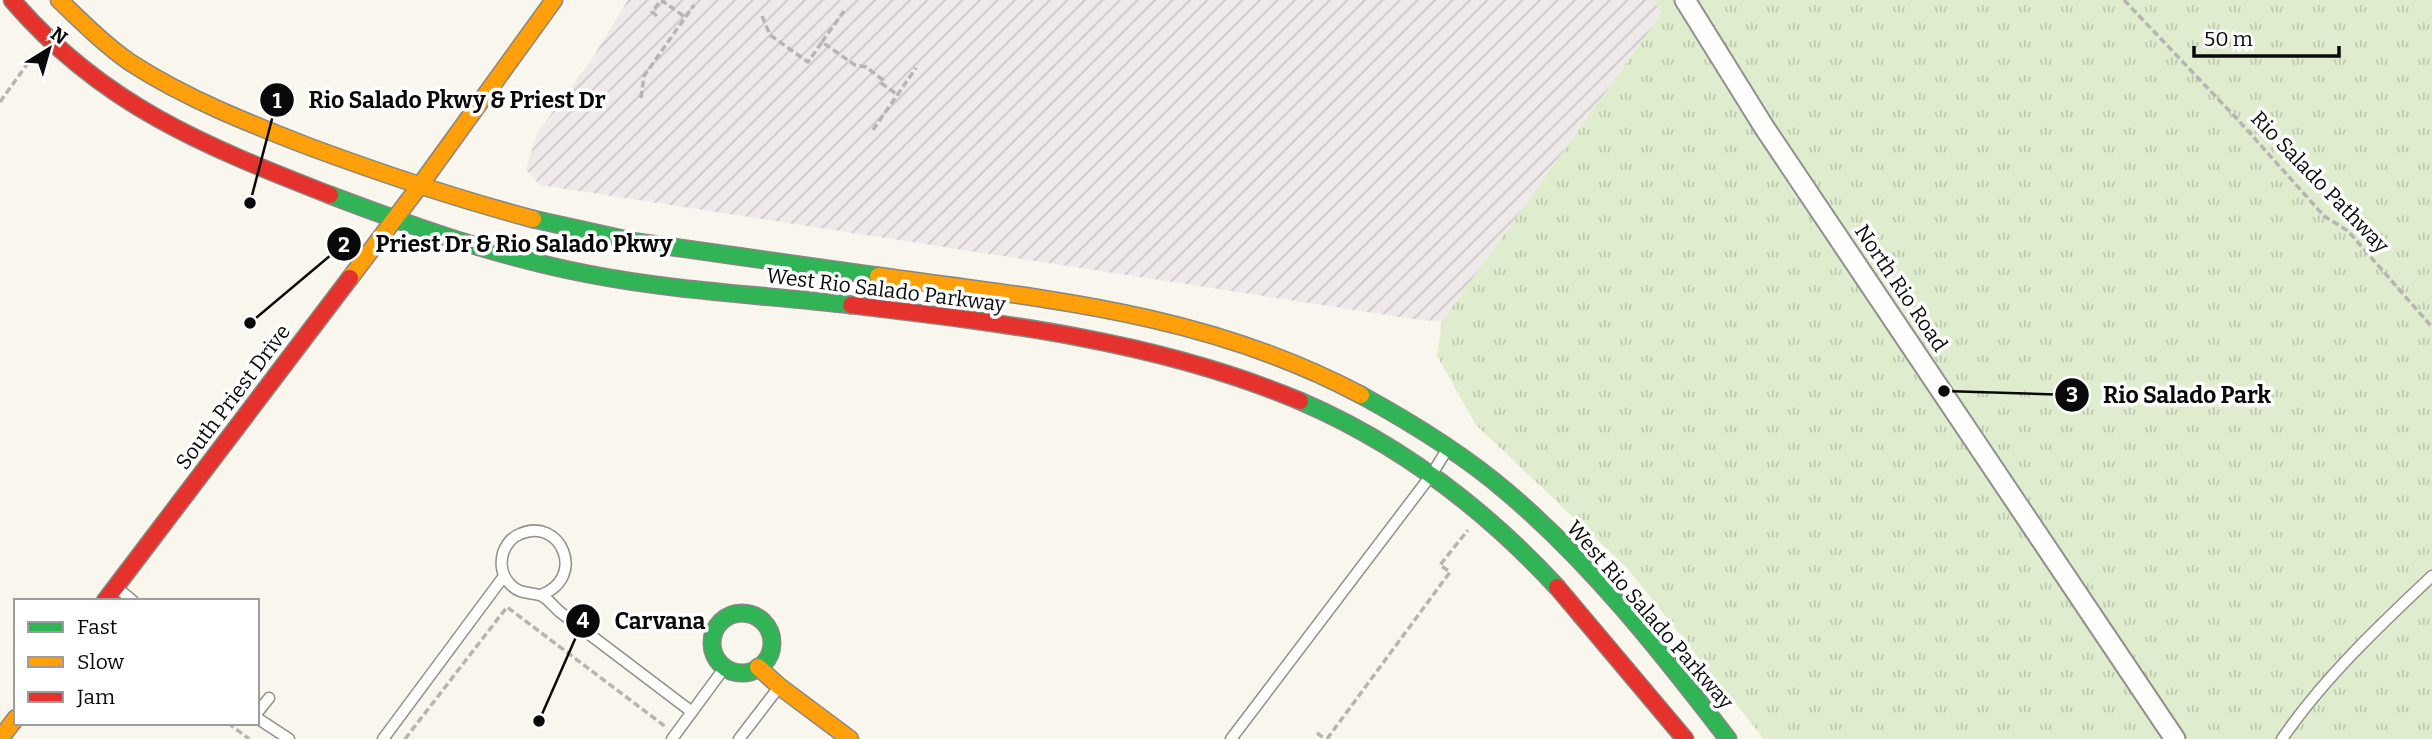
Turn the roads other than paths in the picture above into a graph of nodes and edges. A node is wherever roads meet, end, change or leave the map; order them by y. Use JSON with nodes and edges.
{"nodes":[{"id":1,"x":12,"y":0,"type":"edge"},
{"id":2,"x":59,"y":0,"type":"edge"},
{"id":3,"x":554,"y":0,"type":"edge"},
{"id":4,"x":1685,"y":0,"type":"edge"},
{"id":5,"x":421,"y":184,"type":"junction"},
{"id":6,"x":395,"y":218,"type":"junction"},
{"id":7,"x":841,"y":288,"type":"junction"},
{"id":8,"x":1448,"y":448,"type":"junction"},
{"id":9,"x":1432,"y":474,"type":"junction"},
{"id":10,"x":504,"y":576,"type":"junction"},
{"id":11,"x":2432,"y":576,"type":"edge"},
{"id":12,"x":116,"y":587,"type":"junction"},
{"id":13,"x":541,"y":595,"type":"junction"},
{"id":14,"x":107,"y":599,"type":"edge"},
{"id":15,"x":131,"y":599,"type":"edge"},
{"id":16,"x":725,"y":667,"type":"junction"},
{"id":17,"x":758,"y":667,"type":"junction"},
{"id":18,"x":779,"y":686,"type":"junction"},
{"id":19,"x":270,"y":698,"type":"dead end"},
{"id":20,"x":259,"y":712,"type":"edge"},
{"id":21,"x":692,"y":712,"type":"junction"},
{"id":22,"x":259,"y":716,"type":"edge"},
{"id":23,"x":14,"y":721,"type":"edge"},
{"id":24,"x":674,"y":736,"type":"edge"},
{"id":25,"x":0,"y":739,"type":"edge"},
{"id":26,"x":289,"y":739,"type":"edge"},
{"id":27,"x":383,"y":739,"type":"edge"},
{"id":28,"x":739,"y":739,"type":"edge"},
{"id":29,"x":850,"y":739,"type":"edge"},
{"id":30,"x":1231,"y":739,"type":"edge"},
{"id":31,"x":1685,"y":739,"type":"edge"},
{"id":32,"x":1728,"y":739,"type":"edge"},
{"id":33,"x":2175,"y":739,"type":"edge"},
{"id":34,"x":2282,"y":739,"type":"edge"}],
"edges":[{"from":1,"to":6,"type":"main road","name":"West Rio Salado Parkway"},
{"from":2,"to":5,"type":"main road","name":"West Rio Salado Parkway"},
{"from":3,"to":5,"type":"main road","name":"South Priest Drive"},
{"from":4,"to":33,"type":"street","name":"North Rio Road"},
{"from":5,"to":6,"type":"main road","name":"South Priest Drive"},
{"from":5,"to":7,"type":"main road","name":"West Rio Salado Parkway"},
{"from":6,"to":7,"type":"main road","name":"West Rio Salado Parkway"},
{"from":6,"to":12,"type":"main road","name":"South Priest Drive"},
{"from":7,"to":8,"type":"main road","name":"West Rio Salado Parkway"},
{"from":7,"to":9,"type":"main road","name":"West Rio Salado Parkway"},
{"from":8,"to":9,"type":"lane"},
{"from":8,"to":32,"type":"main road","name":"West Rio Salado Parkway"},
{"from":9,"to":30,"type":"lane"},
{"from":9,"to":31,"type":"main road","name":"West Rio Salado Parkway"},
{"from":10,"to":13,"type":"lane"},
{"from":10,"to":13,"type":"lane"},
{"from":10,"to":27,"type":"lane"},
{"from":11,"to":34,"type":"lane"},
{"from":12,"to":14,"type":"main road","name":"South Priest Drive"},
{"from":12,"to":15,"type":"lane"},
{"from":13,"to":21,"type":"lane"},
{"from":16,"to":17,"type":"main road"},
{"from":16,"to":17,"type":"main road"},
{"from":16,"to":21,"type":"lane"},
{"from":17,"to":18,"type":"main road"},
{"from":18,"to":28,"type":"lane"},
{"from":18,"to":29,"type":"main road"},
{"from":19,"to":20,"type":"lane"},
{"from":21,"to":24,"type":"lane"},
{"from":22,"to":26,"type":"lane"},
{"from":23,"to":25,"type":"main road"}]}
